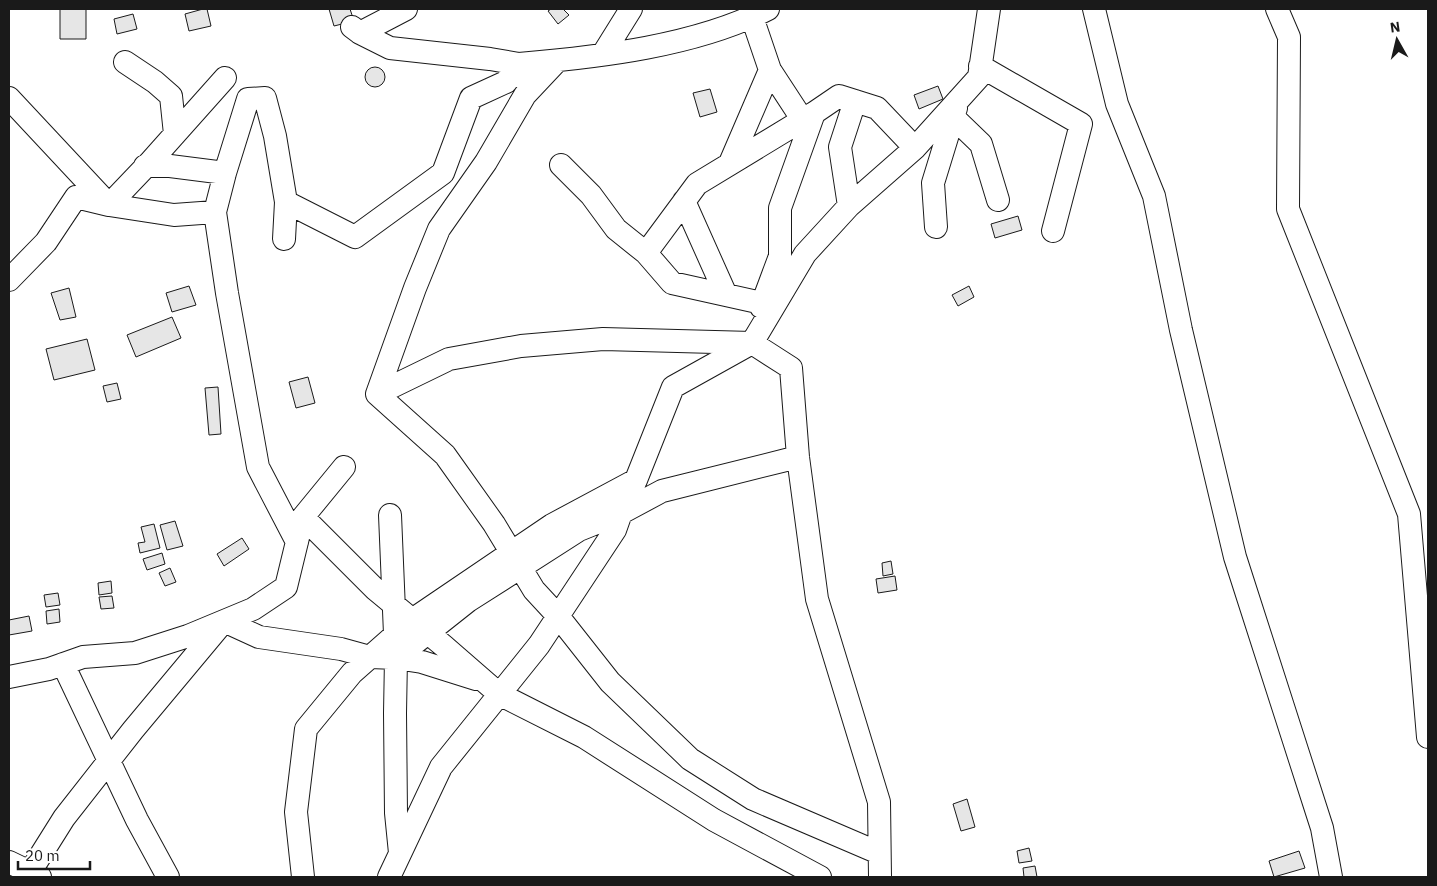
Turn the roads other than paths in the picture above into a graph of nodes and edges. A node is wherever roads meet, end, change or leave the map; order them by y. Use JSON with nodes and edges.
{"nodes":[{"id":1,"x":406,"y":9,"type":"edge"},
{"id":2,"x":631,"y":9,"type":"edge"},
{"id":3,"x":989,"y":9,"type":"edge"},
{"id":4,"x":1094,"y":9,"type":"edge"},
{"id":5,"x":1276,"y":9,"type":"edge"},
{"id":6,"x":760,"y":13,"type":"edge"},
{"id":7,"x":602,"y":54,"type":"junction"},
{"id":8,"x":557,"y":61,"type":"junction"},
{"id":9,"x":125,"y":62,"type":"dead end"},
{"id":10,"x":519,"y":64,"type":"junction"},
{"id":11,"x":980,"y":66,"type":"junction"},
{"id":12,"x":770,"y":70,"type":"junction"},
{"id":13,"x":225,"y":78,"type":"dead end"},
{"id":14,"x":525,"y":95,"type":"junction"},
{"id":15,"x":9,"y":98,"type":"edge"},
{"id":16,"x":855,"y":101,"type":"junction"},
{"id":17,"x":955,"y":108,"type":"junction"},
{"id":18,"x":808,"y":116,"type":"junction"},
{"id":19,"x":175,"y":134,"type":"junction"},
{"id":20,"x":915,"y":148,"type":"junction"},
{"id":21,"x":730,"y":163,"type":"junction"},
{"id":22,"x":145,"y":166,"type":"junction"},
{"id":23,"x":560,"y":166,"type":"dead end"},
{"id":24,"x":225,"y":173,"type":"junction"},
{"id":25,"x":998,"y":200,"type":"dead end"},
{"id":26,"x":684,"y":201,"type":"junction"},
{"id":27,"x":286,"y":202,"type":"junction"},
{"id":28,"x":109,"y":204,"type":"junction"},
{"id":29,"x":849,"y":206,"type":"junction"},
{"id":30,"x":215,"y":212,"type":"junction"},
{"id":31,"x":936,"y":227,"type":"dead end"},
{"id":32,"x":1053,"y":231,"type":"dead end"},
{"id":33,"x":284,"y":239,"type":"dead end"},
{"id":34,"x":646,"y":253,"type":"junction"},
{"id":35,"x":9,"y":280,"type":"edge"},
{"id":36,"x":726,"y":294,"type":"junction"},
{"id":37,"x":762,"y":303,"type":"junction"},
{"id":38,"x":752,"y":343,"type":"junction"},
{"id":39,"x":377,"y":394,"type":"junction"},
{"id":40,"x":798,"y":457,"type":"junction"},
{"id":41,"x":344,"y":467,"type":"dead end"},
{"id":42,"x":636,"y":480,"type":"junction"},
{"id":43,"x":620,"y":513,"type":"junction"},
{"id":44,"x":390,"y":515,"type":"dead end"},
{"id":45,"x":303,"y":517,"type":"junction"},
{"id":46,"x":297,"y":542,"type":"junction"},
{"id":47,"x":516,"y":560,"type":"junction"},
{"id":48,"x":393,"y":604,"type":"junction"},
{"id":49,"x":558,"y":616,"type":"junction"},
{"id":50,"x":224,"y":621,"type":"junction"},
{"id":51,"x":420,"y":626,"type":"junction"},
{"id":52,"x":395,"y":635,"type":"junction"},
{"id":53,"x":370,"y":657,"type":"junction"},
{"id":54,"x":396,"y":658,"type":"junction"},
{"id":55,"x":63,"y":664,"type":"junction"},
{"id":56,"x":9,"y":677,"type":"edge"},
{"id":57,"x":491,"y":688,"type":"junction"},
{"id":58,"x":1428,"y":737,"type":"edge"},
{"id":59,"x":110,"y":760,"type":"junction"},
{"id":60,"x":879,"y":853,"type":"junction"},
{"id":61,"x":400,"y":854,"type":"junction"},
{"id":62,"x":9,"y":862,"type":"edge"},
{"id":63,"x":32,"y":876,"type":"edge"},
{"id":64,"x":168,"y":877,"type":"edge"},
{"id":65,"x":303,"y":877,"type":"edge"},
{"id":66,"x":389,"y":877,"type":"edge"},
{"id":67,"x":820,"y":877,"type":"edge"},
{"id":68,"x":880,"y":877,"type":"edge"},
{"id":69,"x":1331,"y":877,"type":"edge"}],
"edges":[{"from":1,"to":10,"type":"street"},
{"from":2,"to":7,"type":"street"},
{"from":3,"to":11,"type":"street"},
{"from":4,"to":69,"type":"street"},
{"from":5,"to":58,"type":"street"},
{"from":6,"to":7,"type":"street"},
{"from":6,"to":12,"type":"street"},
{"from":7,"to":8,"type":"street"},
{"from":8,"to":10,"type":"street"},
{"from":8,"to":14,"type":"street"},
{"from":9,"to":19,"type":"street"},
{"from":10,"to":14,"type":"street"},
{"from":10,"to":27,"type":"street"},
{"from":11,"to":17,"type":"street"},
{"from":11,"to":32,"type":"street"},
{"from":12,"to":18,"type":"street"},
{"from":12,"to":21,"type":"street"},
{"from":13,"to":19,"type":"street"},
{"from":14,"to":39,"type":"street"},
{"from":15,"to":28,"type":"street"},
{"from":16,"to":18,"type":"street"},
{"from":16,"to":20,"type":"street"},
{"from":16,"to":29,"type":"street"},
{"from":17,"to":20,"type":"street"},
{"from":17,"to":25,"type":"street"},
{"from":17,"to":31,"type":"street"},
{"from":18,"to":21,"type":"street"},
{"from":18,"to":37,"type":"street"},
{"from":19,"to":22,"type":"street"},
{"from":20,"to":29,"type":"street"},
{"from":21,"to":26,"type":"street"},
{"from":22,"to":24,"type":"street"},
{"from":22,"to":28,"type":"street"},
{"from":23,"to":34,"type":"street"},
{"from":24,"to":27,"type":"street"},
{"from":24,"to":30,"type":"street"},
{"from":26,"to":34,"type":"street"},
{"from":26,"to":36,"type":"street"},
{"from":27,"to":33,"type":"street"},
{"from":28,"to":30,"type":"street"},
{"from":28,"to":35,"type":"street"},
{"from":29,"to":38,"type":"street"},
{"from":30,"to":46,"type":"street"},
{"from":34,"to":36,"type":"street"},
{"from":36,"to":37,"type":"street"},
{"from":37,"to":38,"type":"street"},
{"from":38,"to":39,"type":"street"},
{"from":38,"to":40,"type":"street"},
{"from":38,"to":42,"type":"street"},
{"from":39,"to":47,"type":"street"},
{"from":40,"to":43,"type":"street"},
{"from":40,"to":60,"type":"street"},
{"from":41,"to":45,"type":"street"},
{"from":42,"to":43,"type":"street"},
{"from":42,"to":47,"type":"street"},
{"from":43,"to":47,"type":"street"},
{"from":43,"to":49,"type":"street"},
{"from":44,"to":48,"type":"street"},
{"from":45,"to":46,"type":"street"},
{"from":45,"to":48,"type":"street"},
{"from":46,"to":50,"type":"street"},
{"from":47,"to":49,"type":"street"},
{"from":47,"to":51,"type":"street"},
{"from":48,"to":51,"type":"street"},
{"from":48,"to":52,"type":"street"},
{"from":49,"to":57,"type":"street"},
{"from":49,"to":60,"type":"street"},
{"from":50,"to":53,"type":"street"},
{"from":50,"to":55,"type":"street"},
{"from":50,"to":59,"type":"street"},
{"from":51,"to":52,"type":"street"},
{"from":51,"to":54,"type":"street"},
{"from":51,"to":57,"type":"street"},
{"from":52,"to":53,"type":"street"},
{"from":52,"to":54,"type":"street"},
{"from":53,"to":54,"type":"street"},
{"from":53,"to":65,"type":"street"},
{"from":54,"to":57,"type":"street"},
{"from":54,"to":61,"type":"street"},
{"from":55,"to":56,"type":"street"},
{"from":55,"to":59,"type":"street"},
{"from":57,"to":61,"type":"street"},
{"from":57,"to":67,"type":"street"},
{"from":59,"to":63,"type":"street"},
{"from":59,"to":64,"type":"street"},
{"from":60,"to":68,"type":"street"},
{"from":61,"to":66,"type":"street"},
{"from":62,"to":63,"type":"street"}]}
